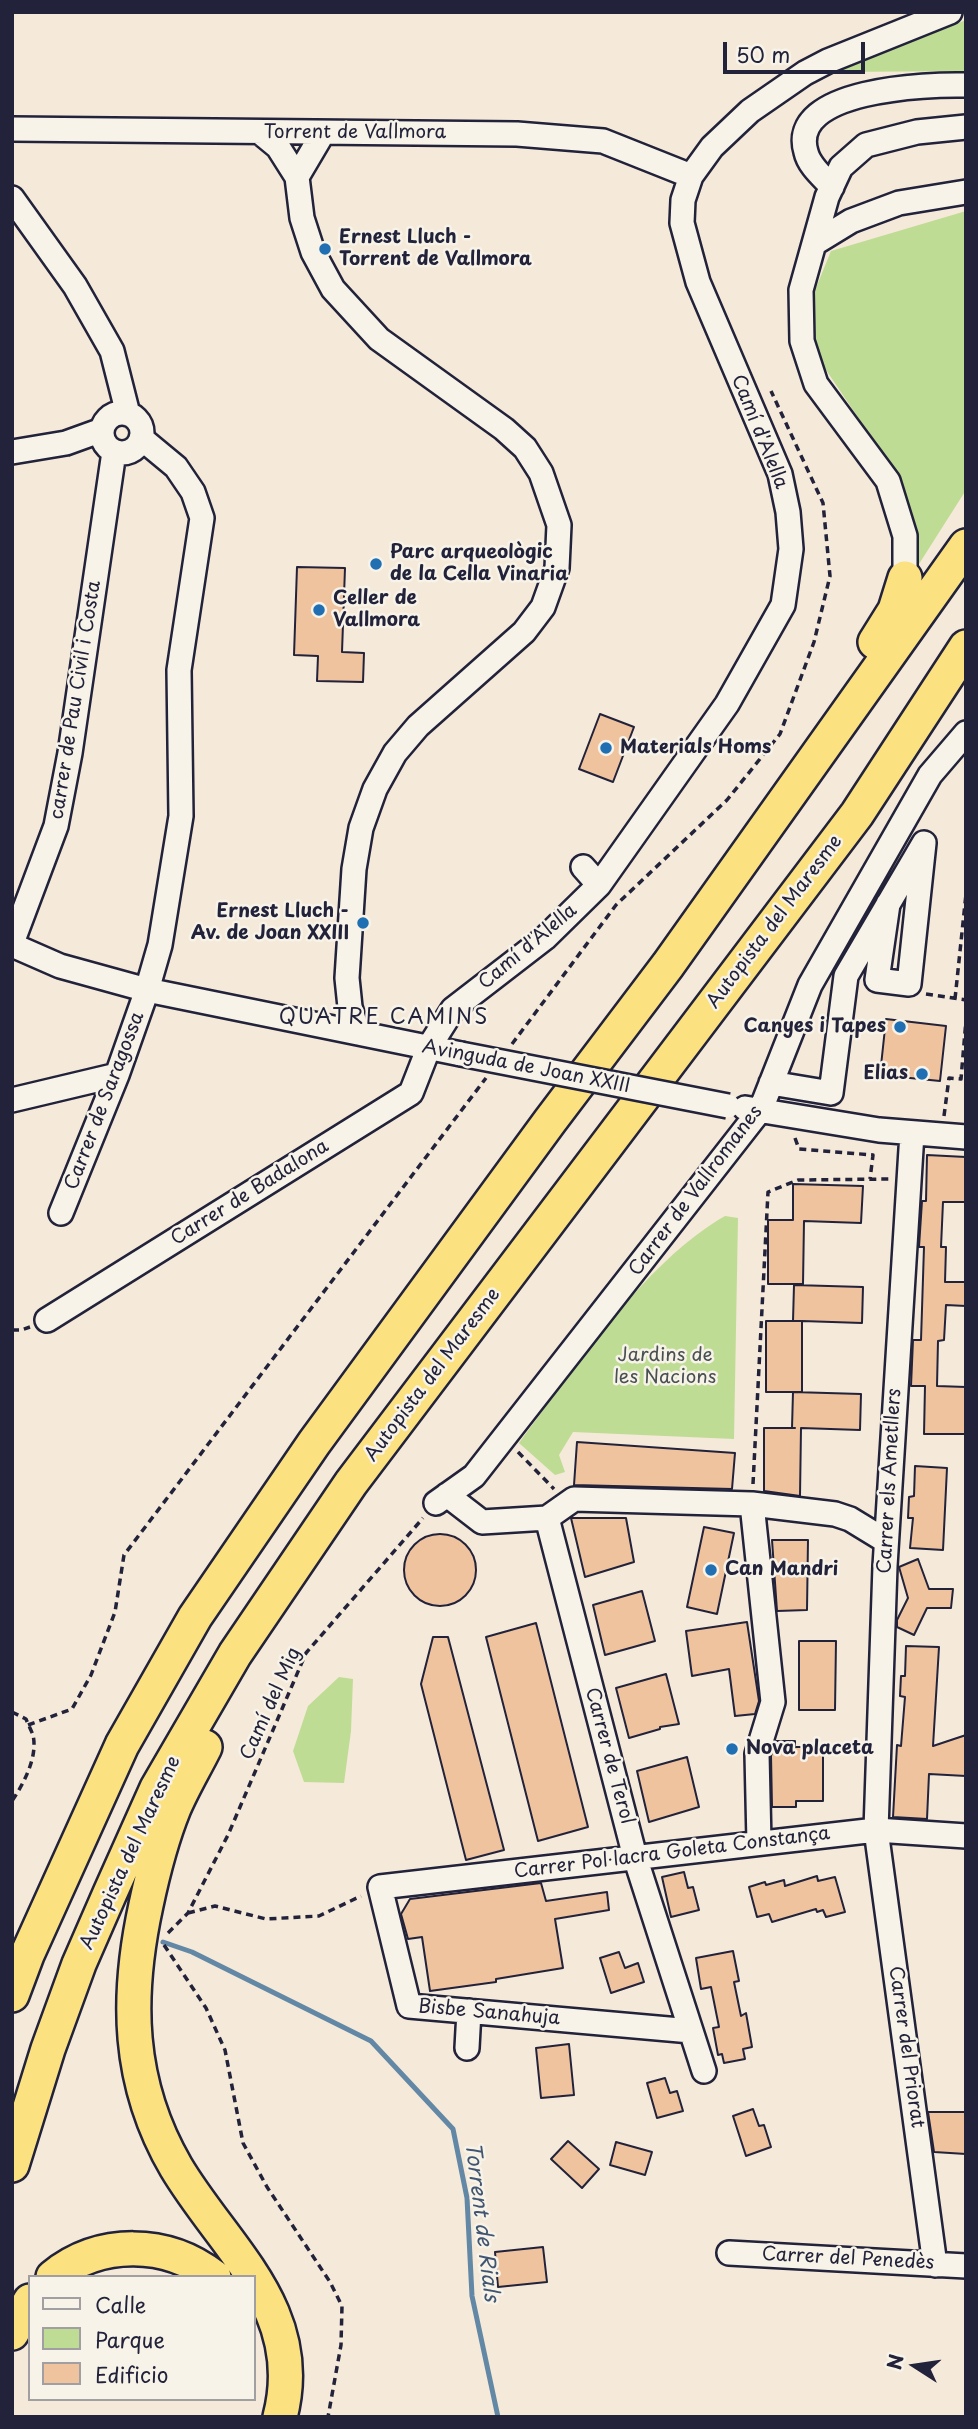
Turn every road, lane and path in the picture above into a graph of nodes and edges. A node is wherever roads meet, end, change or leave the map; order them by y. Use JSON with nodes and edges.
{"nodes":[{"id":1,"x":950,"y":12,"type":"edge"},
{"id":2,"x":966,"y":85,"type":"edge"},
{"id":3,"x":966,"y":127,"type":"edge"},
{"id":4,"x":12,"y":129,"type":"edge"},
{"id":5,"x":261,"y":133,"type":"junction"},
{"id":6,"x":323,"y":133,"type":"junction"},
{"id":7,"x":691,"y":176,"type":"junction"},
{"id":8,"x":297,"y":177,"type":"junction"},
{"id":9,"x":832,"y":187,"type":"junction"},
{"id":10,"x":966,"y":192,"type":"edge"},
{"id":11,"x":12,"y":198,"type":"edge"},
{"id":12,"x":815,"y":243,"type":"junction"},
{"id":13,"x":771,"y":391,"type":"dead end"},
{"id":14,"x":128,"y":414,"type":"junction"},
{"id":15,"x":102,"y":430,"type":"junction"},
{"id":16,"x":141,"y":438,"type":"junction"},
{"id":17,"x":12,"y":452,"type":"edge"},
{"id":18,"x":114,"y":452,"type":"junction"},
{"id":19,"x":966,"y":546,"type":"edge"},
{"id":20,"x":905,"y":578,"type":"joint"},
{"id":21,"x":966,"y":647,"type":"edge"},
{"id":22,"x":966,"y":733,"type":"edge"},
{"id":23,"x":917,"y":797,"type":"junction"},
{"id":24,"x":924,"y":843,"type":"junction"},
{"id":25,"x":583,"y":867,"type":"dead end"},
{"id":26,"x":599,"y":885,"type":"junction"},
{"id":27,"x":966,"y":894,"type":"edge"},
{"id":28,"x":888,"y":904,"type":"junction"},
{"id":29,"x":12,"y":944,"type":"edge"},
{"id":30,"x":668,"y":965,"type":"junction"},
{"id":31,"x":846,"y":976,"type":"junction"},
{"id":32,"x":810,"y":985,"type":"junction"},
{"id":33,"x":147,"y":990,"type":"junction"},
{"id":34,"x":924,"y":994,"type":"dead end"},
{"id":35,"x":955,"y":999,"type":"junction"},
{"id":36,"x":966,"y":1000,"type":"edge"},
{"id":37,"x":966,"y":1020,"type":"edge"},
{"id":38,"x":358,"y":1033,"type":"junction"},
{"id":39,"x":429,"y":1047,"type":"junction"},
{"id":40,"x":509,"y":1047,"type":"dead end"},
{"id":41,"x":493,"y":1069,"type":"dead end"},
{"id":42,"x":117,"y":1074,"type":"junction"},
{"id":43,"x":771,"y":1083,"type":"junction"},
{"id":44,"x":12,"y":1100,"type":"edge"},
{"id":45,"x":761,"y":1110,"type":"junction"},
{"id":46,"x":792,"y":1130,"type":"dead end"},
{"id":47,"x":912,"y":1133,"type":"junction"},
{"id":48,"x":942,"y":1135,"type":"junction"},
{"id":49,"x":966,"y":1137,"type":"edge"},
{"id":50,"x":870,"y":1179,"type":"junction"},
{"id":51,"x":909,"y":1179,"type":"junction"},
{"id":52,"x":61,"y":1213,"type":"dead end"},
{"id":53,"x":47,"y":1320,"type":"dead end"},
{"id":54,"x":504,"y":1438,"type":"junction"},
{"id":55,"x":441,"y":1499,"type":"junction"},
{"id":56,"x":568,"y":1503,"type":"junction"},
{"id":57,"x":752,"y":1504,"type":"junction"},
{"id":58,"x":547,"y":1518,"type":"junction"},
{"id":59,"x":886,"y":1541,"type":"junction"},
{"id":60,"x":235,"y":1654,"type":"junction"},
{"id":61,"x":12,"y":1712,"type":"edge"},
{"id":62,"x":28,"y":1725,"type":"junction"},
{"id":63,"x":12,"y":1801,"type":"edge"},
{"id":64,"x":876,"y":1830,"type":"junction"},
{"id":65,"x":966,"y":1836,"type":"edge"},
{"id":66,"x":759,"y":1843,"type":"junction"},
{"id":67,"x":635,"y":1857,"type":"junction"},
{"id":68,"x":380,"y":1887,"type":"junction"},
{"id":69,"x":188,"y":1913,"type":"junction"},
{"id":70,"x":12,"y":1995,"type":"edge"},
{"id":71,"x":469,"y":2011,"type":"junction"},
{"id":72,"x":691,"y":2031,"type":"junction"},
{"id":73,"x":467,"y":2048,"type":"dead end"},
{"id":74,"x":704,"y":2071,"type":"dead end"},
{"id":75,"x":12,"y":2165,"type":"edge"},
{"id":76,"x":729,"y":2253,"type":"dead end"},
{"id":77,"x":935,"y":2265,"type":"junction"},
{"id":78,"x":966,"y":2266,"type":"edge"},
{"id":79,"x":56,"y":2275,"type":"edge"},
{"id":80,"x":211,"y":2275,"type":"edge"},
{"id":81,"x":253,"y":2275,"type":"edge"},
{"id":82,"x":256,"y":2280,"type":"edge"},
{"id":83,"x":28,"y":2305,"type":"edge"},
{"id":84,"x":12,"y":2333,"type":"edge"},
{"id":85,"x":256,"y":2333,"type":"edge"},
{"id":86,"x":260,"y":2417,"type":"edge"},
{"id":87,"x":280,"y":2417,"type":"edge"},
{"id":88,"x":328,"y":2417,"type":"edge"}],
"edges":[{"from":1,"to":7,"type":"street","name":"Camí d'Alella"},
{"from":2,"to":9,"type":"street"},
{"from":3,"to":9,"type":"street"},
{"from":4,"to":5,"type":"street","name":"Torrent de Vallmora"},
{"from":5,"to":6,"type":"street","name":"Torrent de Vallmora"},
{"from":5,"to":8,"type":"street"},
{"from":6,"to":7,"type":"street","name":"Torrent de Vallmora"},
{"from":6,"to":8,"type":"street"},
{"from":7,"to":26,"type":"street","name":"Camí d'Alella"},
{"from":8,"to":38,"type":"street"},
{"from":9,"to":12,"type":"street"},
{"from":10,"to":12,"type":"street"},
{"from":11,"to":14,"type":"street"},
{"from":12,"to":20,"type":"street"},
{"from":13,"to":40,"type":"path"},
{"from":14,"to":15,"type":"street"},
{"from":14,"to":16,"type":"street"},
{"from":15,"to":17,"type":"street"},
{"from":15,"to":18,"type":"street"},
{"from":16,"to":18,"type":"street"},
{"from":16,"to":33,"type":"street","name":"Carrer de Saragossa"},
{"from":18,"to":29,"type":"street","name":"carrer de Pau Civil i Costa"},
{"from":19,"to":30,"type":"highway"},
{"from":20,"to":30,"type":"highway"},
{"from":21,"to":60,"type":"highway","name":"Autopista del Maresme"},
{"from":22,"to":23,"type":"street","name":"Carrer de Vallromanes"},
{"from":23,"to":24,"type":"street"},
{"from":23,"to":32,"type":"street","name":"Carrer de Vallromanes"},
{"from":24,"to":28,"type":"street"},
{"from":24,"to":28,"type":"street"},
{"from":25,"to":26,"type":"street"},
{"from":26,"to":39,"type":"street","name":"Camí d'Alella"},
{"from":27,"to":35,"type":"path"},
{"from":28,"to":31,"type":"street"},
{"from":29,"to":33,"type":"street","name":"Avinguda de Joan XXIII"},
{"from":30,"to":70,"type":"highway"},
{"from":31,"to":32,"type":"street"},
{"from":31,"to":43,"type":"street"},
{"from":32,"to":43,"type":"street","name":"Carrer de Vallromanes"},
{"from":33,"to":38,"type":"street","name":"Avinguda de Joan XXIII"},
{"from":33,"to":42,"type":"street","name":"Carrer de Saragossa"},
{"from":34,"to":35,"type":"path"},
{"from":35,"to":36,"type":"path"},
{"from":37,"to":48,"type":"path"},
{"from":38,"to":39,"type":"street","name":"Avinguda de Joan XXIII"},
{"from":39,"to":45,"type":"street","name":"Avinguda de Joan XXIII","bridge":true},
{"from":39,"to":53,"type":"street","name":"Carrer de Badalona"},
{"from":41,"to":62,"type":"path"},
{"from":42,"to":44,"type":"street"},
{"from":42,"to":52,"type":"street","name":"Carrer de Saragossa"},
{"from":43,"to":45,"type":"street","name":"Carrer de Vallromanes"},
{"from":45,"to":47,"type":"street","name":"Avinguda de Joan XXIII"},
{"from":45,"to":54,"type":"street","name":"Carrer de Vallromanes"},
{"from":46,"to":50,"type":"path"},
{"from":47,"to":48,"type":"street","name":"Avinguda de Joan XXIII"},
{"from":47,"to":51,"type":"street","name":"Carrer els Ametllers"},
{"from":48,"to":49,"type":"street","name":"Avinguda de Joan XXIII"},
{"from":50,"to":51,"type":"path"},
{"from":50,"to":57,"type":"path"},
{"from":51,"to":59,"type":"street","name":"Carrer els Ametllers"},
{"from":54,"to":55,"type":"street","name":"Carrer de Vallromanes"},
{"from":54,"to":56,"type":"path"},
{"from":55,"to":58,"type":"street"},
{"from":55,"to":69,"type":"path","name":"Camí del Mig"},
{"from":56,"to":57,"type":"street"},
{"from":56,"to":58,"type":"street"},
{"from":57,"to":59,"type":"street"},
{"from":57,"to":66,"type":"street"},
{"from":58,"to":67,"type":"street","name":"Carrer de Terol"},
{"from":59,"to":64,"type":"street","name":"Carrer els Ametllers"},
{"from":60,"to":75,"type":"highway","name":"Autopista del Maresme"},
{"from":60,"to":81,"type":"highway"},
{"from":61,"to":62,"type":"path"},
{"from":62,"to":63,"type":"path"},
{"from":64,"to":65,"type":"street","name":"Carrer Pol·lacra Goleta Constança"},
{"from":64,"to":66,"type":"street","name":"Carrer Pol·lacra Goleta Constança"},
{"from":64,"to":77,"type":"street","name":"Carrer del Priorat"},
{"from":66,"to":67,"type":"street","name":"Carrer Pol·lacra Goleta Constança"},
{"from":67,"to":68,"type":"street","name":"Carrer Pol·lacra Goleta Constança"},
{"from":67,"to":72,"type":"street","name":"Carrer de Terol"},
{"from":68,"to":69,"type":"path"},
{"from":68,"to":71,"type":"street","name":"Bisbe Sanahuja"},
{"from":69,"to":88,"type":"path","name":"Camí del Mig"},
{"from":71,"to":72,"type":"street","name":"Bisbe Sanahuja"},
{"from":71,"to":73,"type":"street"},
{"from":72,"to":74,"type":"street","name":"Carrer de Terol"},
{"from":76,"to":77,"type":"street","name":"Carrer del Penedès"},
{"from":77,"to":78,"type":"street","name":"Carrer del Penedès"},
{"from":79,"to":80,"type":"highway"},
{"from":82,"to":87,"type":"highway"},
{"from":83,"to":84,"type":"highway"},
{"from":85,"to":86,"type":"highway"}]}
